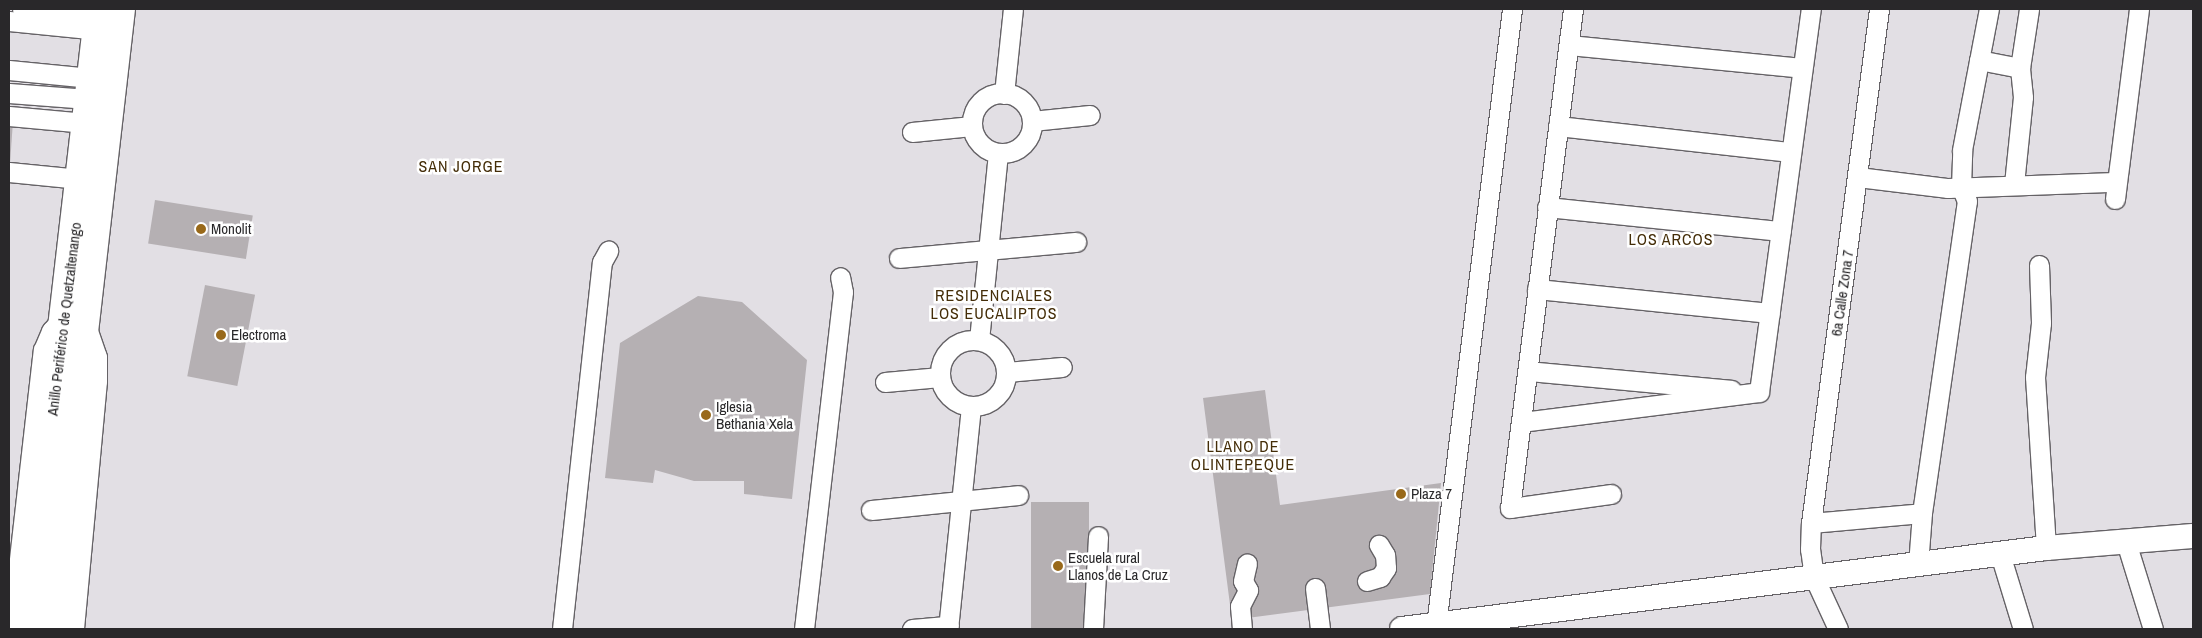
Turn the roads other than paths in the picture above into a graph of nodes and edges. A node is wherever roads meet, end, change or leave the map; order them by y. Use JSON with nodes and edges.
{"nodes":[{"id":1,"x":22,"y":9,"type":"edge"},
{"id":2,"x":1013,"y":9,"type":"edge"},
{"id":3,"x":1512,"y":9,"type":"edge"},
{"id":4,"x":1573,"y":9,"type":"edge"},
{"id":5,"x":1811,"y":9,"type":"edge"},
{"id":6,"x":1879,"y":9,"type":"edge"},
{"id":7,"x":1989,"y":9,"type":"edge"},
{"id":8,"x":2030,"y":9,"type":"edge"},
{"id":9,"x":2139,"y":9,"type":"edge"},
{"id":10,"x":104,"y":16,"type":"edge"},
{"id":11,"x":9,"y":21,"type":"edge"},
{"id":12,"x":1569,"y":45,"type":"junction"},
{"id":13,"x":1979,"y":60,"type":"junction"},
{"id":14,"x":1802,"y":68,"type":"junction"},
{"id":15,"x":2020,"y":68,"type":"junction"},
{"id":16,"x":9,"y":70,"type":"edge"},
{"id":17,"x":9,"y":93,"type":"edge"},
{"id":18,"x":1004,"y":94,"type":"junction"},
{"id":19,"x":89,"y":100,"type":"junction"},
{"id":20,"x":9,"y":116,"type":"edge"},
{"id":21,"x":1090,"y":116,"type":"dead end"},
{"id":22,"x":1032,"y":121,"type":"junction"},
{"id":23,"x":972,"y":126,"type":"junction"},
{"id":24,"x":1558,"y":126,"type":"junction"},
{"id":25,"x":912,"y":132,"type":"dead end"},
{"id":26,"x":1791,"y":152,"type":"junction"},
{"id":27,"x":998,"y":153,"type":"junction"},
{"id":28,"x":9,"y":172,"type":"edge"},
{"id":29,"x":1858,"y":177,"type":"junction"},
{"id":30,"x":80,"y":179,"type":"junction"},
{"id":31,"x":2014,"y":184,"type":"junction"},
{"id":32,"x":1961,"y":187,"type":"junction"},
{"id":33,"x":1547,"y":207,"type":"junction"},
{"id":34,"x":1781,"y":231,"type":"junction"},
{"id":35,"x":1076,"y":242,"type":"dead end"},
{"id":36,"x":608,"y":250,"type":"dead end"},
{"id":37,"x":988,"y":250,"type":"junction"},
{"id":38,"x":899,"y":258,"type":"dead end"},
{"id":39,"x":2039,"y":265,"type":"dead end"},
{"id":40,"x":840,"y":277,"type":"dead end"},
{"id":41,"x":1537,"y":290,"type":"junction"},
{"id":42,"x":1770,"y":313,"type":"junction"},
{"id":43,"x":74,"y":323,"type":"junction"},
{"id":44,"x":978,"y":340,"type":"junction"},
{"id":45,"x":1062,"y":367,"type":"dead end"},
{"id":46,"x":1528,"y":371,"type":"junction"},
{"id":47,"x":1006,"y":372,"type":"junction"},
{"id":48,"x":940,"y":377,"type":"junction"},
{"id":49,"x":885,"y":382,"type":"dead end"},
{"id":50,"x":1759,"y":392,"type":"junction"},
{"id":51,"x":971,"y":407,"type":"junction"},
{"id":52,"x":1522,"y":422,"type":"junction"},
{"id":53,"x":1611,"y":494,"type":"dead end"},
{"id":54,"x":1018,"y":495,"type":"dead end"},
{"id":55,"x":962,"y":500,"type":"junction"},
{"id":56,"x":872,"y":510,"type":"dead end"},
{"id":57,"x":1922,"y":513,"type":"junction"},
{"id":58,"x":1812,"y":523,"type":"junction"},
{"id":59,"x":1098,"y":536,"type":"dead end"},
{"id":60,"x":2193,"y":536,"type":"edge"},
{"id":61,"x":2126,"y":542,"type":"junction"},
{"id":62,"x":1379,"y":545,"type":"dead end"},
{"id":63,"x":2046,"y":548,"type":"junction"},
{"id":64,"x":2000,"y":554,"type":"junction"},
{"id":65,"x":1246,"y":563,"type":"dead end"},
{"id":66,"x":1918,"y":565,"type":"junction"},
{"id":67,"x":1814,"y":577,"type":"junction"},
{"id":68,"x":1367,"y":581,"type":"dead end"},
{"id":69,"x":1314,"y":588,"type":"dead end"},
{"id":70,"x":1436,"y":625,"type":"junction"},
{"id":71,"x":948,"y":628,"type":"edge"},
{"id":72,"x":11,"y":629,"type":"edge"},
{"id":73,"x":27,"y":629,"type":"edge"},
{"id":74,"x":50,"y":629,"type":"edge"},
{"id":75,"x":72,"y":629,"type":"edge"},
{"id":76,"x":562,"y":629,"type":"edge"},
{"id":77,"x":804,"y":629,"type":"edge"},
{"id":78,"x":912,"y":629,"type":"edge"},
{"id":79,"x":1093,"y":629,"type":"edge"},
{"id":80,"x":1242,"y":629,"type":"edge"},
{"id":81,"x":1320,"y":629,"type":"edge"},
{"id":82,"x":1402,"y":629,"type":"edge"},
{"id":83,"x":1838,"y":629,"type":"edge"},
{"id":84,"x":2023,"y":629,"type":"edge"},
{"id":85,"x":2153,"y":629,"type":"edge"}],
"edges":[{"from":1,"to":10,"type":"street"},
{"from":2,"to":18,"type":"street"},
{"from":3,"to":70,"type":"street"},
{"from":4,"to":12,"type":"street"},
{"from":5,"to":14,"type":"street"},
{"from":6,"to":29,"type":"street","name":"6a Calle Zona 7"},
{"from":7,"to":13,"type":"street"},
{"from":8,"to":15,"type":"street"},
{"from":9,"to":31,"type":"street"},
{"from":10,"to":11,"type":"street"},
{"from":10,"to":19,"type":"highway","name":"Anillo Periférico de Quetzaltenango"},
{"from":10,"to":43,"type":"highway","name":"Anillo Periférico de Quetzaltenango"},
{"from":12,"to":14,"type":"street"},
{"from":12,"to":24,"type":"street"},
{"from":13,"to":15,"type":"street"},
{"from":13,"to":32,"type":"street"},
{"from":14,"to":26,"type":"street"},
{"from":15,"to":31,"type":"street"},
{"from":16,"to":19,"type":"street"},
{"from":17,"to":19,"type":"street"},
{"from":18,"to":22,"type":"street"},
{"from":18,"to":23,"type":"street"},
{"from":19,"to":20,"type":"street"},
{"from":19,"to":30,"type":"highway","name":"Anillo Periférico de Quetzaltenango"},
{"from":21,"to":22,"type":"street"},
{"from":22,"to":27,"type":"street"},
{"from":23,"to":25,"type":"street"},
{"from":23,"to":27,"type":"street"},
{"from":24,"to":26,"type":"street"},
{"from":24,"to":33,"type":"street"},
{"from":26,"to":34,"type":"street"},
{"from":27,"to":37,"type":"street"},
{"from":28,"to":30,"type":"street"},
{"from":29,"to":32,"type":"street"},
{"from":29,"to":58,"type":"street","name":"6a Calle Zona 7"},
{"from":30,"to":43,"type":"highway","name":"Anillo Periférico de Quetzaltenango"},
{"from":31,"to":32,"type":"street"},
{"from":32,"to":57,"type":"street"},
{"from":33,"to":34,"type":"street"},
{"from":33,"to":41,"type":"street"},
{"from":34,"to":42,"type":"street"},
{"from":35,"to":37,"type":"street"},
{"from":36,"to":76,"type":"street"},
{"from":37,"to":38,"type":"street"},
{"from":37,"to":44,"type":"street"},
{"from":39,"to":63,"type":"street"},
{"from":40,"to":77,"type":"street"},
{"from":41,"to":42,"type":"street"},
{"from":41,"to":46,"type":"street"},
{"from":42,"to":50,"type":"street"},
{"from":43,"to":72,"type":"street"},
{"from":43,"to":73,"type":"highway","name":"Anillo Periférico de Quetzaltenango"},
{"from":43,"to":74,"type":"highway","name":"Anillo Periférico de Quetzaltenango"},
{"from":43,"to":75,"type":"main road"},
{"from":44,"to":47,"type":"street"},
{"from":44,"to":48,"type":"street"},
{"from":45,"to":47,"type":"street"},
{"from":46,"to":50,"type":"street"},
{"from":46,"to":52,"type":"street"},
{"from":47,"to":51,"type":"street"},
{"from":48,"to":49,"type":"street"},
{"from":48,"to":51,"type":"street"},
{"from":50,"to":52,"type":"street"},
{"from":51,"to":55,"type":"street"},
{"from":52,"to":53,"type":"street"},
{"from":54,"to":55,"type":"street"},
{"from":55,"to":56,"type":"street"},
{"from":55,"to":71,"type":"street"},
{"from":57,"to":58,"type":"street"},
{"from":57,"to":66,"type":"street"},
{"from":58,"to":67,"type":"street","name":"6a Calle Zona 7"},
{"from":59,"to":79,"type":"street"},
{"from":60,"to":61,"type":"main road"},
{"from":61,"to":63,"type":"main road"},
{"from":61,"to":85,"type":"street"},
{"from":62,"to":68,"type":"street"},
{"from":63,"to":64,"type":"main road"},
{"from":64,"to":66,"type":"main road"},
{"from":64,"to":84,"type":"street"},
{"from":65,"to":80,"type":"street"},
{"from":66,"to":67,"type":"main road"},
{"from":67,"to":70,"type":"main road"},
{"from":67,"to":83,"type":"street","name":"6a Calle Zona 7"},
{"from":69,"to":81,"type":"street"},
{"from":70,"to":82,"type":"main road"},
{"from":71,"to":78,"type":"street"}]}
